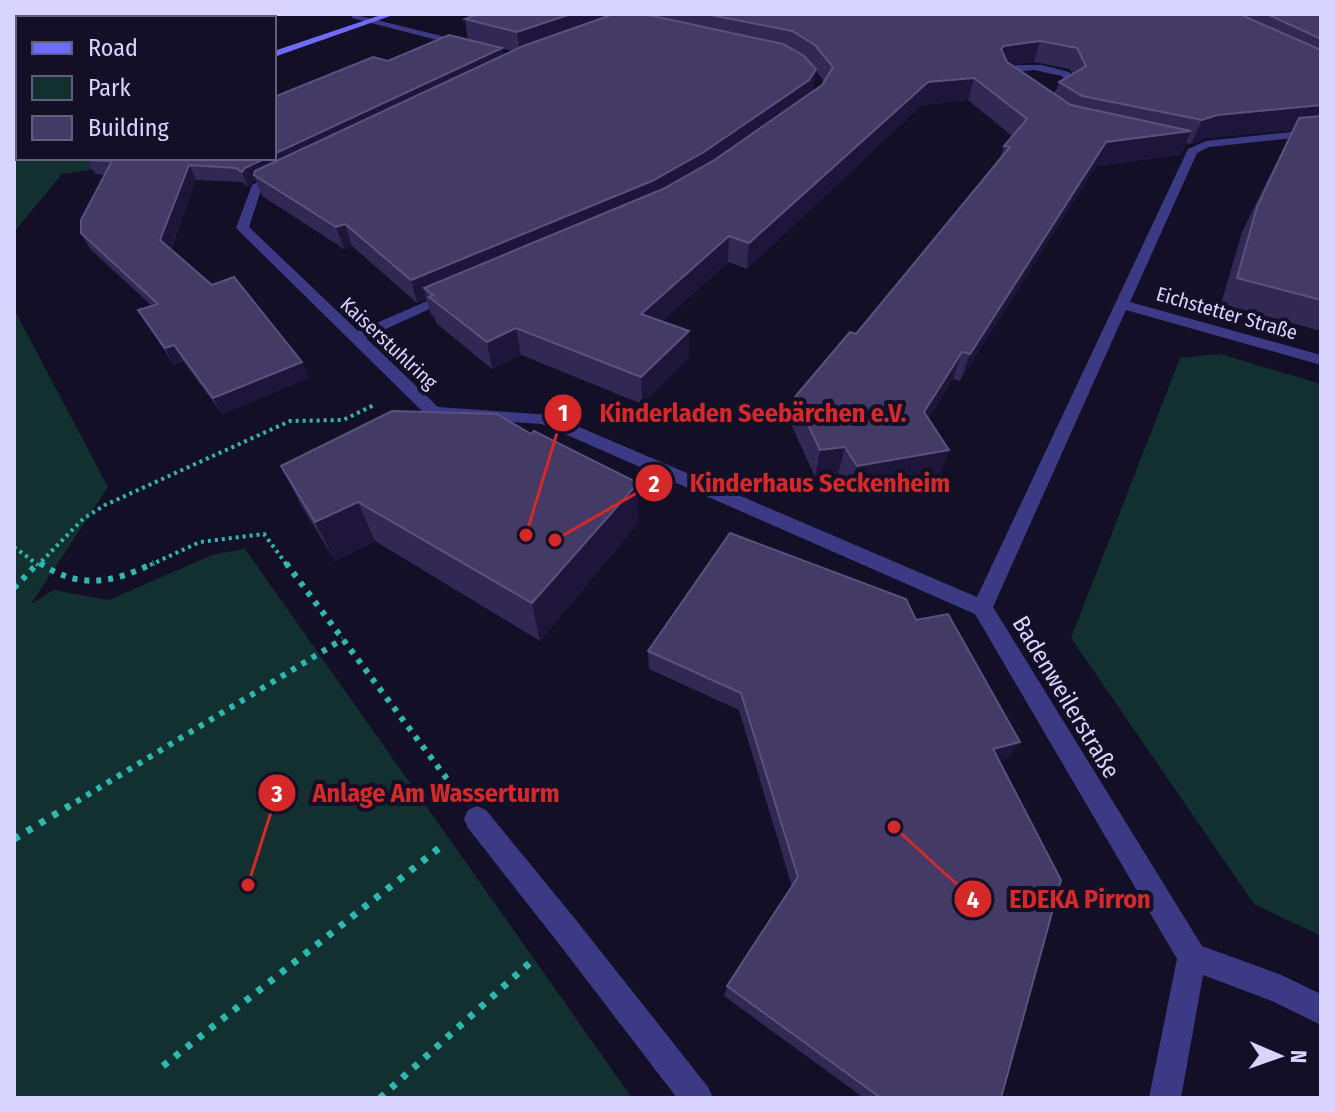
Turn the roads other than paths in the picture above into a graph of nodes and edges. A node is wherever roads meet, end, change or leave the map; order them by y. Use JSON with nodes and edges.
{"nodes":[{"id":1,"x":392,"y":14,"type":"edge"},
{"id":2,"x":358,"y":15,"type":"edge"},
{"id":3,"x":373,"y":21,"type":"junction"},
{"id":4,"x":276,"y":43,"type":"edge"},
{"id":5,"x":480,"y":49,"type":"edge"},
{"id":6,"x":276,"y":53,"type":"edge"},
{"id":7,"x":1016,"y":88,"type":"edge"},
{"id":8,"x":1050,"y":98,"type":"edge"},
{"id":9,"x":1321,"y":132,"type":"edge"},
{"id":10,"x":295,"y":169,"type":"edge"},
{"id":11,"x":470,"y":288,"type":"edge"},
{"id":12,"x":1123,"y":305,"type":"junction"},
{"id":13,"x":354,"y":338,"type":"junction"},
{"id":14,"x":1321,"y":360,"type":"edge"},
{"id":15,"x":982,"y":608,"type":"junction"},
{"id":16,"x":477,"y":819,"type":"road end"},
{"id":17,"x":1192,"y":957,"type":"junction"},
{"id":18,"x":1321,"y":1010,"type":"edge"},
{"id":19,"x":697,"y":1098,"type":"edge"},
{"id":20,"x":1165,"y":1098,"type":"edge"}],
"edges":[{"from":1,"to":3,"type":"main road"},
{"from":2,"to":3,"type":"street"},
{"from":2,"to":4,"type":"main road"},
{"from":3,"to":5,"type":"street"},
{"from":3,"to":6,"type":"main road"},
{"from":7,"to":8,"type":"street"},
{"from":9,"to":12,"type":"street","name":"Badenweilerstraße"},
{"from":10,"to":13,"type":"street","name":"Kaiserstuhlring"},
{"from":11,"to":13,"type":"street"},
{"from":12,"to":14,"type":"street","name":"Eichstetter Straße"},
{"from":12,"to":15,"type":"street","name":"Badenweilerstraße"},
{"from":13,"to":15,"type":"street","name":"Kaiserstuhlring"},
{"from":15,"to":17,"type":"street","name":"Badenweilerstraße"},
{"from":16,"to":19,"type":"street"},
{"from":17,"to":18,"type":"street"},
{"from":17,"to":20,"type":"street"}]}
